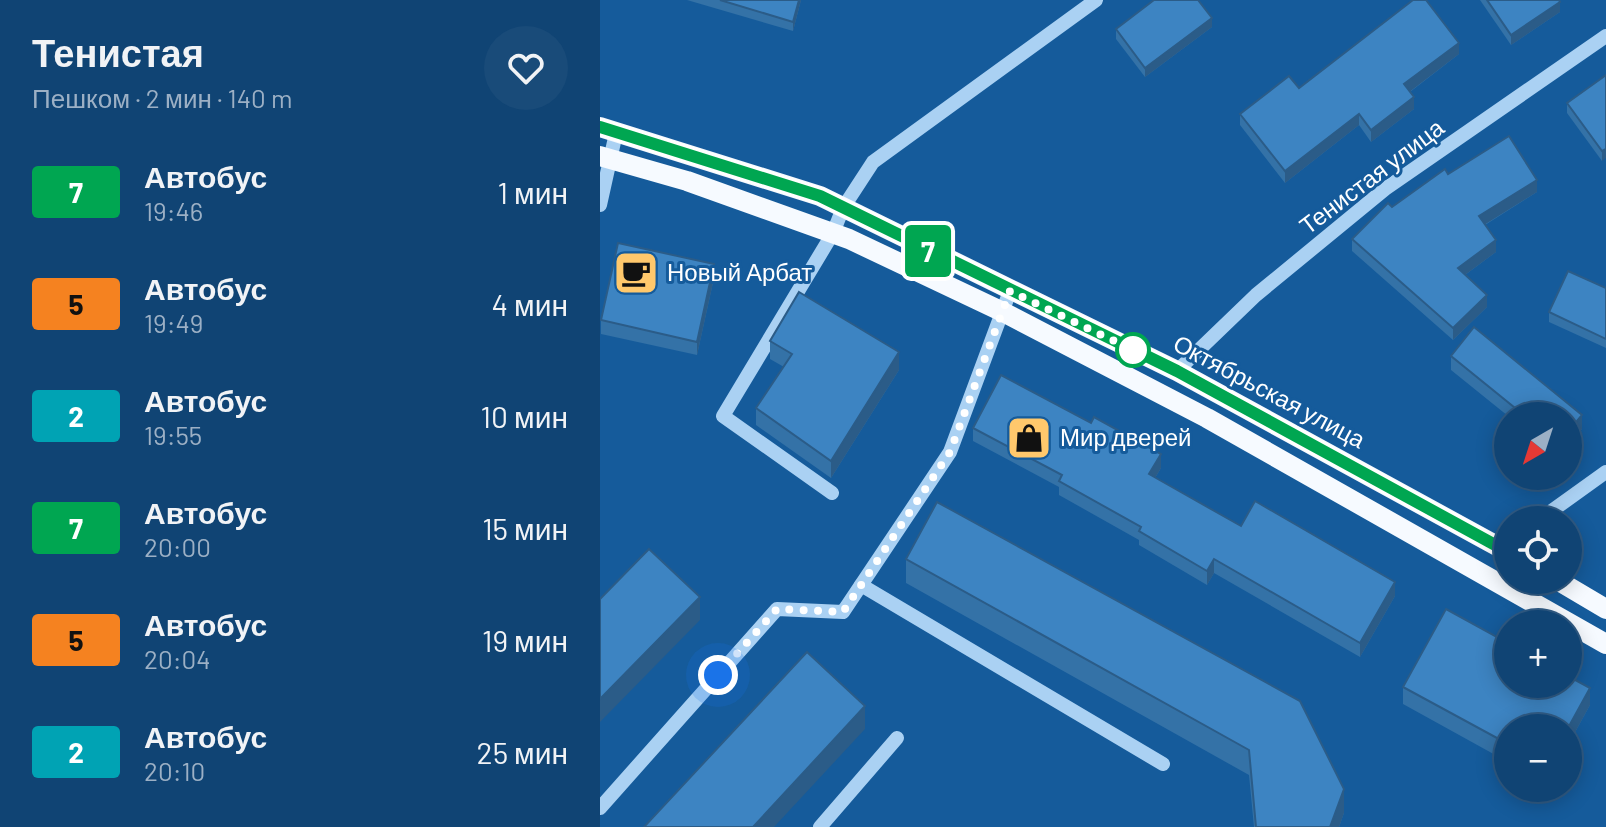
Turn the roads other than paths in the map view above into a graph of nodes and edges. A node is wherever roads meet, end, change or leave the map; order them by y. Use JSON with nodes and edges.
{"nodes":[{"id":1,"x":1096,"y":0,"type":"edge"},
{"id":2,"x":1606,"y":36,"type":"edge"},
{"id":3,"x":608,"y":130,"type":"edge"},
{"id":4,"x":605,"y":157,"type":"edge"},
{"id":5,"x":600,"y":205,"type":"edge"},
{"id":6,"x":843,"y":208,"type":"junction"},
{"id":7,"x":833,"y":233,"type":"junction"},
{"id":8,"x":1010,"y":291,"type":"junction"},
{"id":9,"x":1003,"y":312,"type":"junction"},
{"id":10,"x":1177,"y":371,"type":"junction"},
{"id":11,"x":1606,"y":472,"type":"edge"},
{"id":12,"x":832,"y":493,"type":"dead end"},
{"id":13,"x":1559,"y":506,"type":"edge"},
{"id":14,"x":1494,"y":541,"type":"edge"},
{"id":15,"x":861,"y":585,"type":"junction"},
{"id":16,"x":1581,"y":594,"type":"edge"},
{"id":17,"x":1606,"y":609,"type":"edge"},
{"id":18,"x":1606,"y":644,"type":"edge"},
{"id":19,"x":897,"y":738,"type":"dead end"},
{"id":20,"x":1163,"y":764,"type":"dead end"},
{"id":21,"x":600,"y":808,"type":"edge"},
{"id":22,"x":820,"y":827,"type":"edge"}],
"edges":[{"from":1,"to":6,"type":"street"},
{"from":2,"to":10,"type":"street","name":"Тенистая улица"},
{"from":3,"to":4,"type":"street"},
{"from":3,"to":6,"type":"main road","name":"Октябрьская улица"},
{"from":4,"to":5,"type":"street"},
{"from":4,"to":7,"type":"main road"},
{"from":6,"to":7,"type":"street"},
{"from":6,"to":8,"type":"main road","name":"Октябрьская улица"},
{"from":7,"to":9,"type":"main road"},
{"from":7,"to":12,"type":"street"},
{"from":8,"to":9,"type":"street"},
{"from":8,"to":10,"type":"main road","name":"Октябрьская улица"},
{"from":9,"to":15,"type":"street"},
{"from":9,"to":18,"type":"main road"},
{"from":10,"to":14,"type":"main road","name":"Октябрьская улица"},
{"from":11,"to":13,"type":"street"},
{"from":15,"to":20,"type":"street"},
{"from":15,"to":21,"type":"street"},
{"from":16,"to":17,"type":"main road"},
{"from":19,"to":22,"type":"street"}]}
